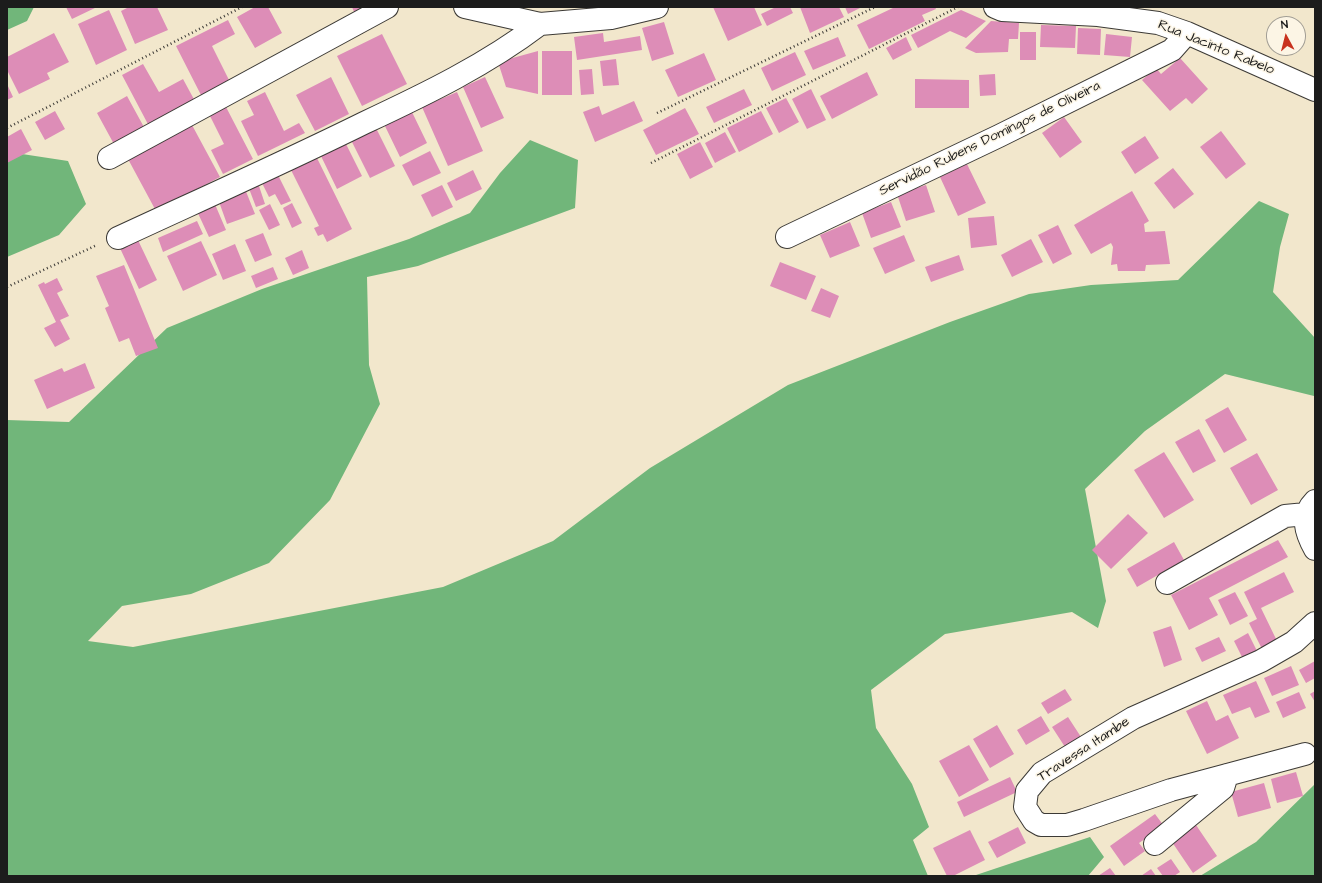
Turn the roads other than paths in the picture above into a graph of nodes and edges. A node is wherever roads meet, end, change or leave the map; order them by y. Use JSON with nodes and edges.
{"nodes":[{"id":1,"x":387,"y":7,"type":"edge"},
{"id":2,"x":465,"y":7,"type":"edge"},
{"id":3,"x":657,"y":7,"type":"edge"},
{"id":4,"x":995,"y":7,"type":"edge"},
{"id":5,"x":540,"y":24,"type":"junction"},
{"id":6,"x":1187,"y":33,"type":"junction"},
{"id":7,"x":1315,"y":90,"type":"edge"},
{"id":8,"x":109,"y":158,"type":"dead end"},
{"id":9,"x":787,"y":237,"type":"dead end"},
{"id":10,"x":118,"y":238,"type":"road end"},
{"id":11,"x":1310,"y":508,"type":"edge"},
{"id":12,"x":1315,"y":549,"type":"edge"},
{"id":13,"x":1166,"y":582,"type":"dead end"},
{"id":14,"x":1315,"y":622,"type":"edge"},
{"id":15,"x":1305,"y":754,"type":"dead end"},
{"id":16,"x":1227,"y":775,"type":"junction"},
{"id":17,"x":1155,"y":844,"type":"dead end"}],
"edges":[{"from":1,"to":8,"type":"street"},
{"from":2,"to":5,"type":"street"},
{"from":3,"to":5,"type":"street"},
{"from":4,"to":6,"type":"street","name":"Rua Jacinto Rabelo"},
{"from":5,"to":10,"type":"street"},
{"from":6,"to":7,"type":"street","name":"Rua Jacinto Rabelo"},
{"from":6,"to":9,"type":"street","name":"Servidão Rubens Domingos de Oliveira"},
{"from":11,"to":12,"type":"street"},
{"from":11,"to":13,"type":"street"},
{"from":14,"to":16,"type":"street","name":"Travessa Itambe"},
{"from":15,"to":16,"type":"street","name":"Travessa Itambe"},
{"from":16,"to":17,"type":"street"}]}
